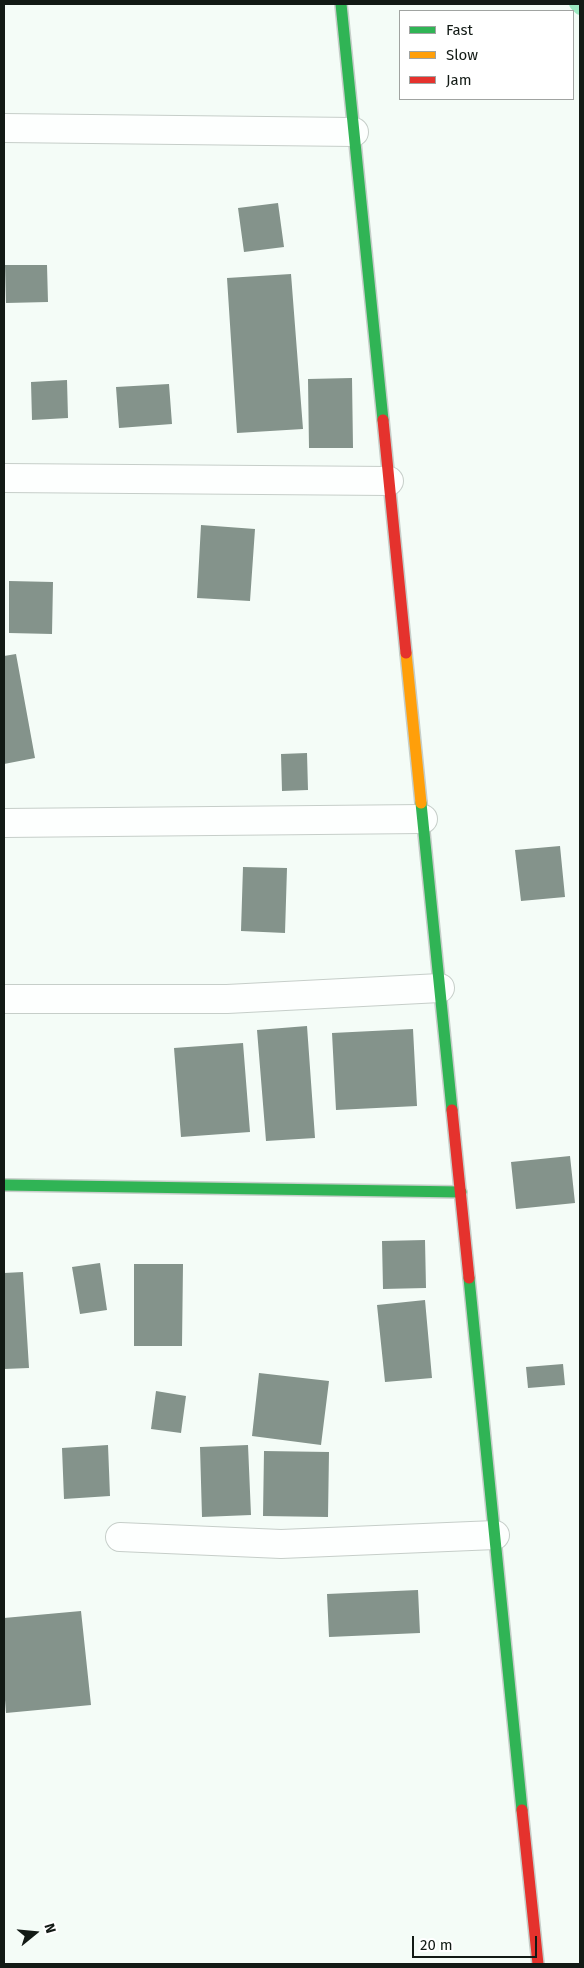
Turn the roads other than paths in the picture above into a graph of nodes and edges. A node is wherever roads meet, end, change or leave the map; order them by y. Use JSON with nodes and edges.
{"nodes":[{"id":1,"x":341,"y":4,"type":"edge"},
{"id":2,"x":4,"y":128,"type":"edge"},
{"id":3,"x":354,"y":132,"type":"junction"},
{"id":4,"x":4,"y":478,"type":"edge"},
{"id":5,"x":389,"y":481,"type":"junction"},
{"id":6,"x":423,"y":819,"type":"junction"},
{"id":7,"x":4,"y":823,"type":"edge"},
{"id":8,"x":440,"y":988,"type":"junction"},
{"id":9,"x":4,"y":998,"type":"edge"},
{"id":10,"x":4,"y":1185,"type":"edge"},
{"id":11,"x":461,"y":1192,"type":"junction"},
{"id":12,"x":495,"y":1535,"type":"junction"},
{"id":13,"x":120,"y":1537,"type":"dead end"},
{"id":14,"x":538,"y":1964,"type":"edge"}],
"edges":[{"from":1,"to":3,"type":"street"},
{"from":2,"to":3,"type":"street"},
{"from":3,"to":5,"type":"street"},
{"from":4,"to":5,"type":"street"},
{"from":5,"to":6,"type":"street"},
{"from":6,"to":7,"type":"street"},
{"from":6,"to":8,"type":"street"},
{"from":8,"to":9,"type":"street"},
{"from":8,"to":11,"type":"street"},
{"from":10,"to":11,"type":"street"},
{"from":11,"to":12,"type":"street"},
{"from":12,"to":13,"type":"street"},
{"from":12,"to":14,"type":"street"}]}
